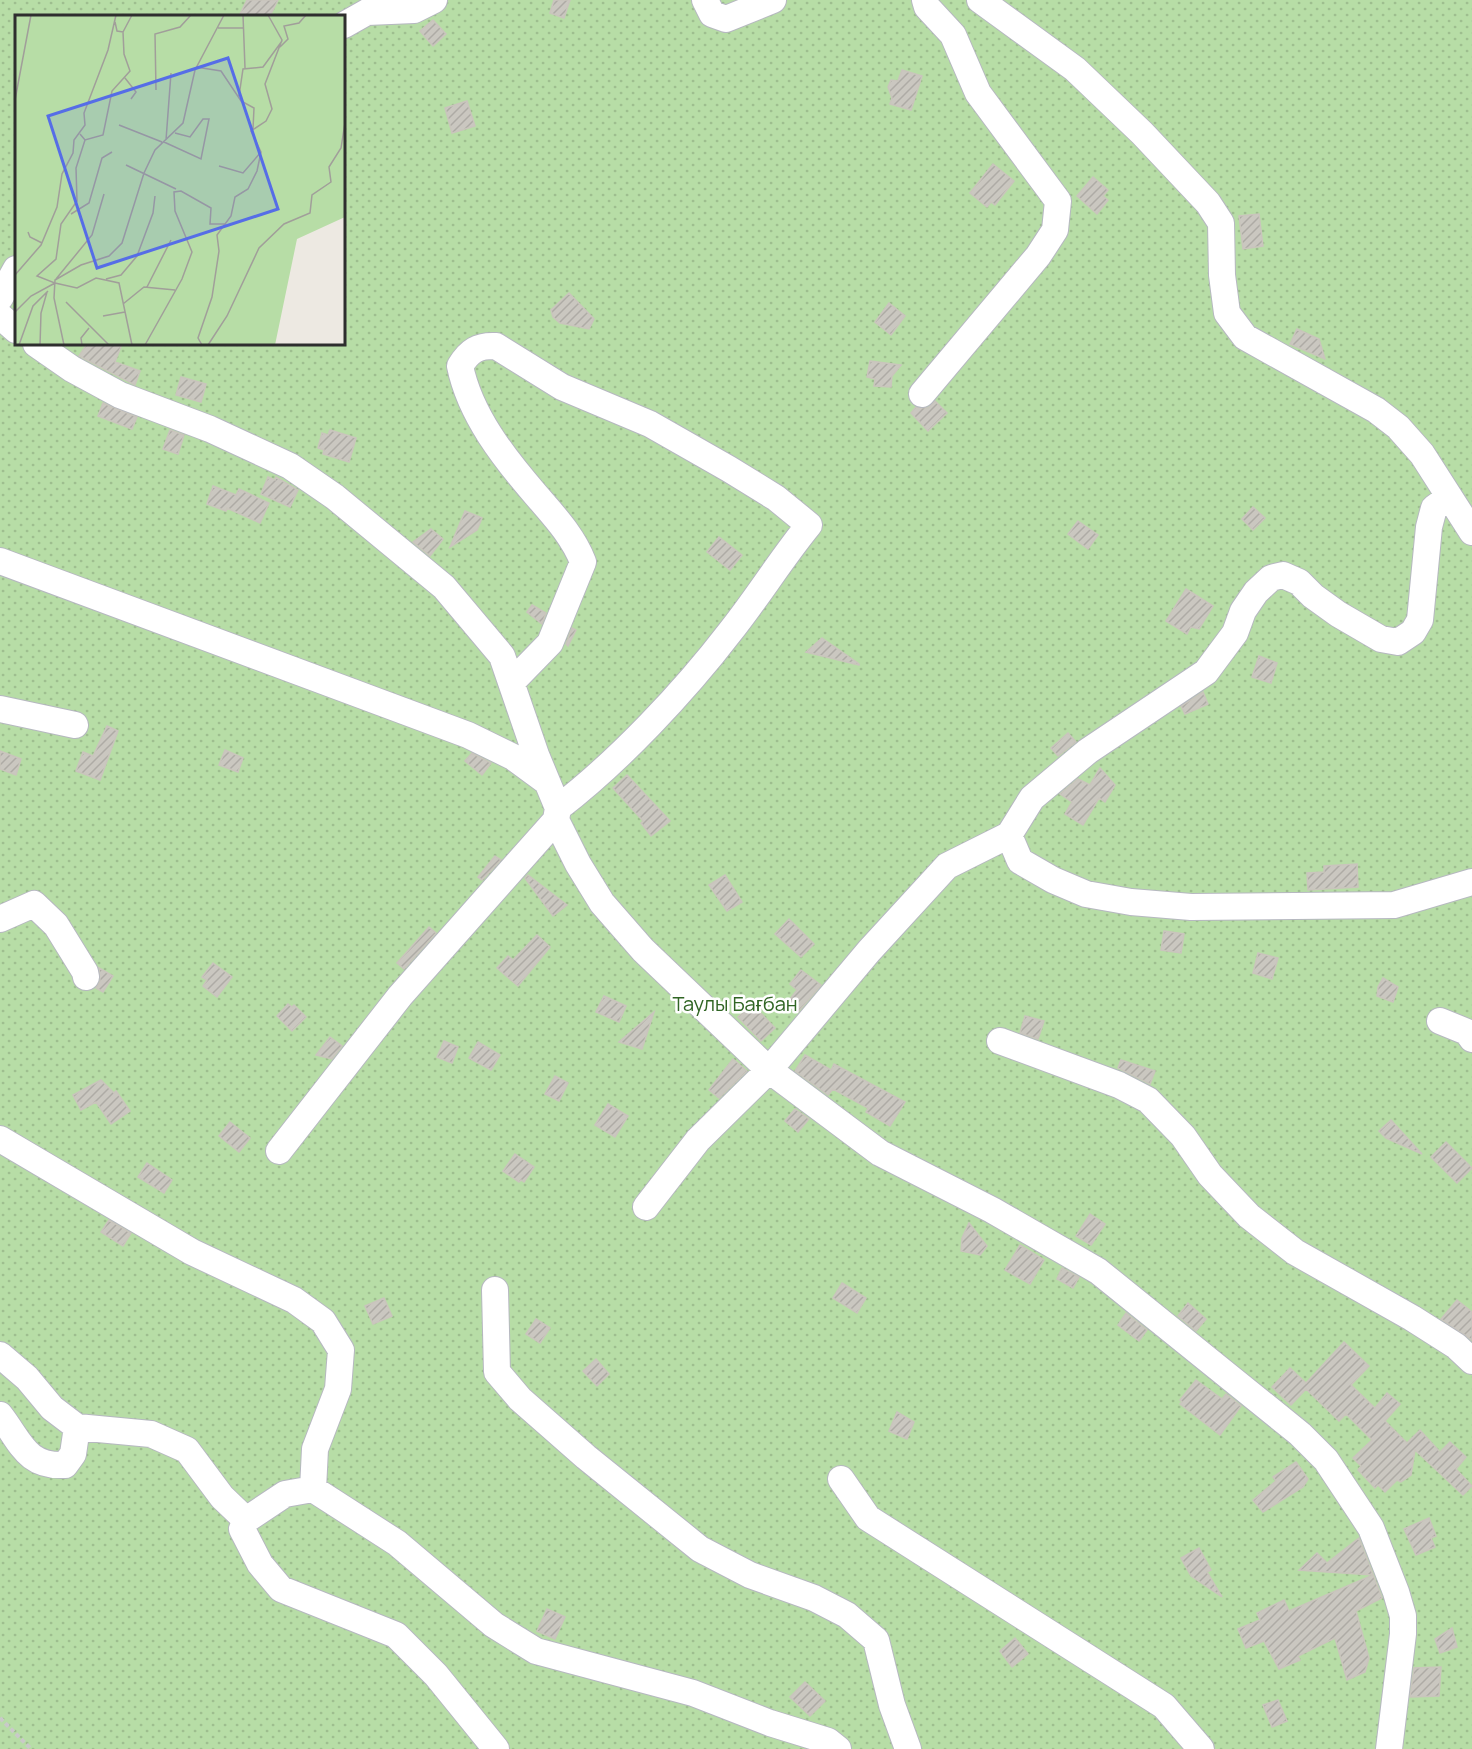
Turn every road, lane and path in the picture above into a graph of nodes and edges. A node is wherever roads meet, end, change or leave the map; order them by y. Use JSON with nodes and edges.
{"nodes":[{"id":1,"x":434,"y":0,"type":"edge"},
{"id":2,"x":705,"y":0,"type":"edge"},
{"id":3,"x":773,"y":0,"type":"edge"},
{"id":4,"x":925,"y":0,"type":"edge"},
{"id":5,"x":980,"y":0,"type":"edge"},
{"id":6,"x":364,"y":6,"type":"edge"},
{"id":7,"x":345,"y":24,"type":"edge"},
{"id":8,"x":15,"y":272,"type":"edge"},
{"id":9,"x":0,"y":298,"type":"edge"},
{"id":10,"x":0,"y":316,"type":"edge"},
{"id":11,"x":15,"y":329,"type":"edge"},
{"id":12,"x":37,"y":345,"type":"edge"},
{"id":13,"x":922,"y":393,"type":"dead end"},
{"id":14,"x":1449,"y":497,"type":"junction"},
{"id":15,"x":1472,"y":532,"type":"edge"},
{"id":16,"x":0,"y":561,"type":"edge"},
{"id":17,"x":512,"y":682,"type":"junction"},
{"id":18,"x":0,"y":709,"type":"edge"},
{"id":19,"x":75,"y":725,"type":"dead end"},
{"id":20,"x":555,"y":804,"type":"junction"},
{"id":21,"x":1009,"y":835,"type":"junction"},
{"id":22,"x":1472,"y":882,"type":"edge"},
{"id":23,"x":0,"y":919,"type":"edge"},
{"id":24,"x":86,"y":977,"type":"dead end"},
{"id":25,"x":1440,"y":1021,"type":"dead end"},
{"id":26,"x":1472,"y":1040,"type":"edge"},
{"id":27,"x":1000,"y":1041,"type":"dead end"},
{"id":28,"x":769,"y":1070,"type":"junction"},
{"id":29,"x":0,"y":1139,"type":"edge"},
{"id":30,"x":279,"y":1150,"type":"dead end"},
{"id":31,"x":646,"y":1207,"type":"dead end"},
{"id":32,"x":495,"y":1290,"type":"dead end"},
{"id":33,"x":0,"y":1355,"type":"edge"},
{"id":34,"x":1472,"y":1361,"type":"edge"},
{"id":35,"x":0,"y":1415,"type":"edge"},
{"id":36,"x":77,"y":1427,"type":"junction"},
{"id":37,"x":842,"y":1479,"type":"dead end"},
{"id":38,"x":312,"y":1489,"type":"junction"},
{"id":39,"x":246,"y":1520,"type":"junction"},
{"id":40,"x":0,"y":1718,"type":"edge"},
{"id":41,"x":31,"y":1749,"type":"edge"},
{"id":42,"x":496,"y":1749,"type":"edge"},
{"id":43,"x":838,"y":1749,"type":"edge"},
{"id":44,"x":908,"y":1749,"type":"edge"},
{"id":45,"x":1201,"y":1749,"type":"edge"},
{"id":46,"x":1389,"y":1749,"type":"edge"}],
"edges":[{"from":1,"to":6,"type":"street"},
{"from":2,"to":3,"type":"street"},
{"from":4,"to":13,"type":"street"},
{"from":5,"to":14,"type":"street"},
{"from":6,"to":7,"type":"street"},
{"from":8,"to":9,"type":"street"},
{"from":10,"to":11,"type":"street"},
{"from":12,"to":17,"type":"street"},
{"from":14,"to":15,"type":"street"},
{"from":14,"to":21,"type":"street"},
{"from":16,"to":20,"type":"street"},
{"from":17,"to":20,"type":"street"},
{"from":17,"to":20,"type":"street"},
{"from":18,"to":19,"type":"street"},
{"from":20,"to":28,"type":"street"},
{"from":20,"to":30,"type":"street"},
{"from":21,"to":22,"type":"street"},
{"from":21,"to":28,"type":"street"},
{"from":23,"to":24,"type":"street"},
{"from":25,"to":26,"type":"street"},
{"from":27,"to":34,"type":"street"},
{"from":28,"to":31,"type":"street"},
{"from":28,"to":46,"type":"street"},
{"from":29,"to":38,"type":"street"},
{"from":32,"to":44,"type":"street"},
{"from":33,"to":36,"type":"street"},
{"from":35,"to":36,"type":"street"},
{"from":36,"to":39,"type":"street"},
{"from":37,"to":45,"type":"street"},
{"from":38,"to":39,"type":"street"},
{"from":38,"to":43,"type":"street"},
{"from":39,"to":42,"type":"street"},
{"from":40,"to":41,"type":"path"}]}
